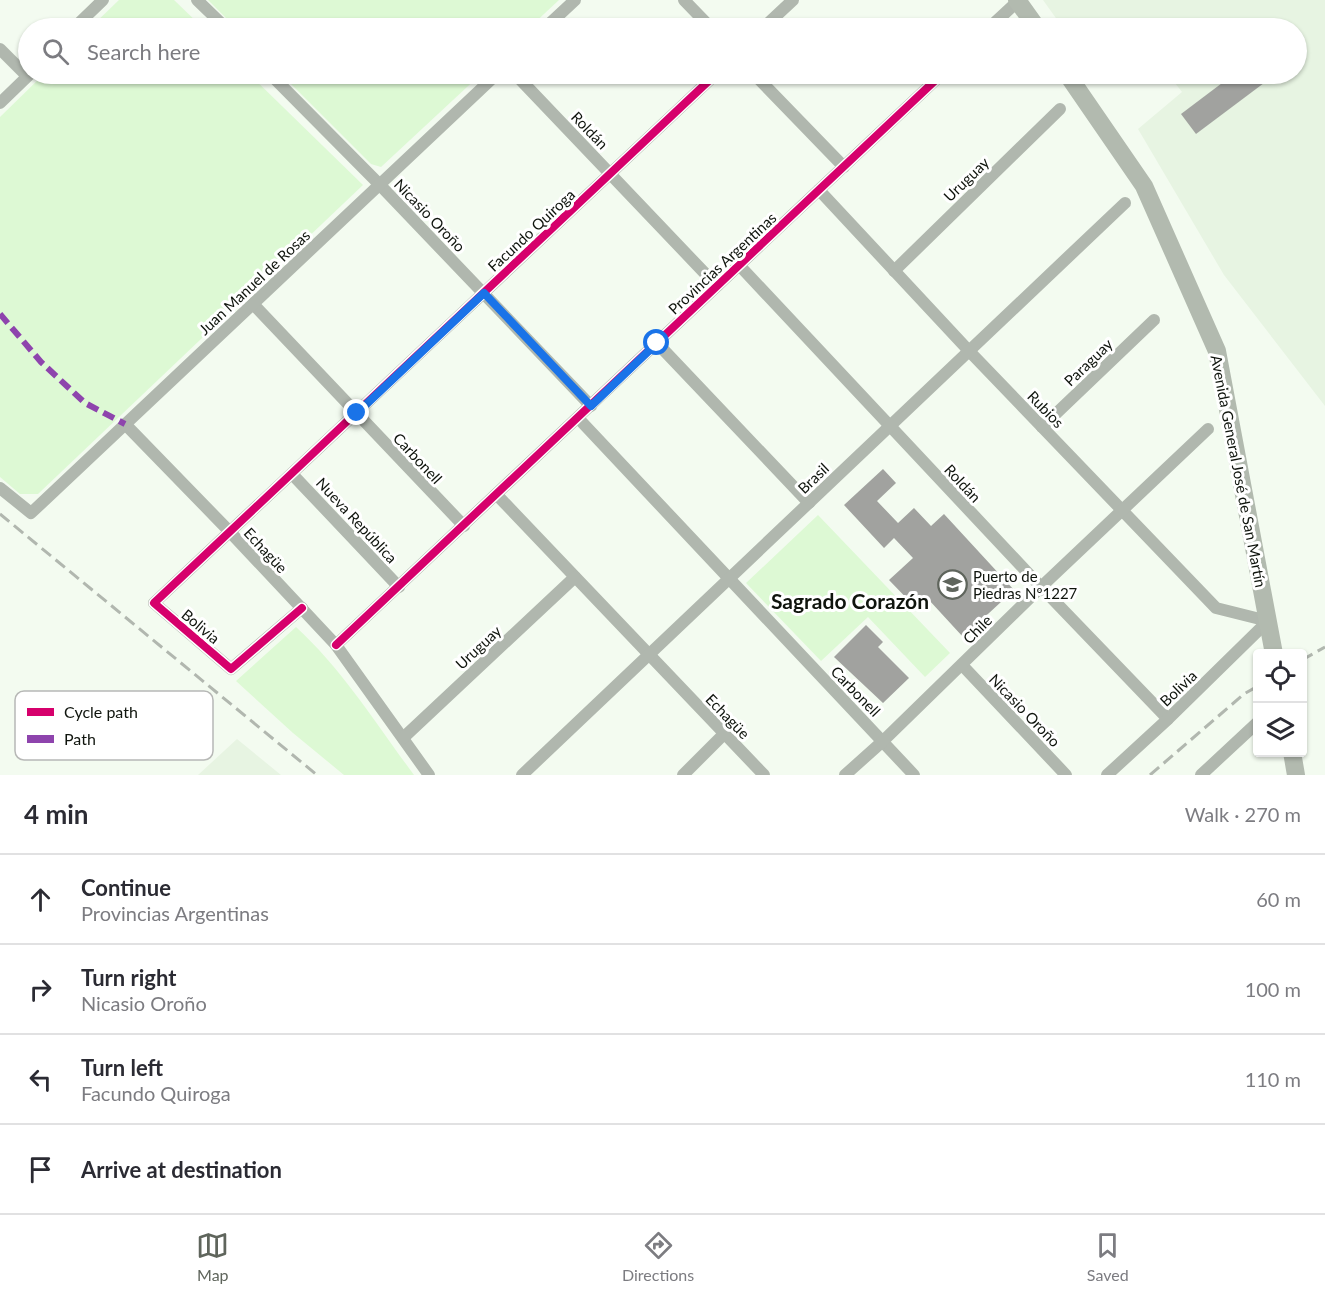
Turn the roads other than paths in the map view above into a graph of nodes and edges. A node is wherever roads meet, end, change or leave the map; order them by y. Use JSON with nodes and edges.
{"nodes":[{"id":1,"x":103,"y":0,"type":"edge"},
{"id":2,"x":197,"y":0,"type":"edge"},
{"id":3,"x":575,"y":0,"type":"edge"},
{"id":4,"x":684,"y":0,"type":"edge"},
{"id":5,"x":793,"y":0,"type":"edge"},
{"id":6,"x":1018,"y":0,"type":"edge"},
{"id":7,"x":84,"y":18,"type":"edge"},
{"id":8,"x":216,"y":18,"type":"edge"},
{"id":9,"x":556,"y":18,"type":"edge"},
{"id":10,"x":701,"y":18,"type":"edge"},
{"id":11,"x":774,"y":18,"type":"edge"},
{"id":12,"x":999,"y":18,"type":"edge"},
{"id":13,"x":1030,"y":18,"type":"edge"},
{"id":14,"x":0,"y":49,"type":"edge"},
{"id":15,"x":18,"y":66,"type":"edge"},
{"id":16,"x":19,"y":84,"type":"edge"},
{"id":17,"x":280,"y":84,"type":"edge"},
{"id":18,"x":486,"y":84,"type":"edge"},
{"id":19,"x":525,"y":84,"type":"edge"},
{"id":20,"x":706,"y":84,"type":"edge"},
{"id":21,"x":764,"y":84,"type":"edge"},
{"id":22,"x":931,"y":84,"type":"edge"},
{"id":23,"x":1074,"y":84,"type":"edge"},
{"id":24,"x":0,"y":102,"type":"edge"},
{"id":25,"x":1060,"y":109,"type":"dead end"},
{"id":26,"x":844,"y":167,"type":"junction"},
{"id":27,"x":611,"y":174,"type":"junction"},
{"id":28,"x":380,"y":184,"type":"junction"},
{"id":29,"x":819,"y":190,"type":"junction"},
{"id":30,"x":1125,"y":203,"type":"dead end"},
{"id":31,"x":739,"y":265,"type":"junction"},
{"id":32,"x":894,"y":272,"type":"junction"},
{"id":33,"x":717,"y":286,"type":"junction"},
{"id":34,"x":484,"y":293,"type":"junction"},
{"id":35,"x":253,"y":304,"type":"junction"},
{"id":36,"x":1154,"y":320,"type":"dead end"},
{"id":37,"x":657,"y":343,"type":"junction"},
{"id":38,"x":970,"y":352,"type":"junction"},
{"id":39,"x":591,"y":406,"type":"junction"},
{"id":40,"x":357,"y":413,"type":"junction"},
{"id":41,"x":578,"y":418,"type":"junction"},
{"id":42,"x":125,"y":424,"type":"junction"},
{"id":43,"x":890,"y":426,"type":"junction"},
{"id":44,"x":1042,"y":427,"type":"junction"},
{"id":45,"x":1208,"y":429,"type":"dead end"},
{"id":46,"x":292,"y":474,"type":"junction"},
{"id":47,"x":0,"y":488,"type":"edge"},
{"id":48,"x":497,"y":495,"type":"junction"},
{"id":49,"x":809,"y":502,"type":"junction"},
{"id":50,"x":1122,"y":510,"type":"junction"},
{"id":51,"x":464,"y":526,"type":"junction"},
{"id":52,"x":231,"y":532,"type":"junction"},
{"id":53,"x":575,"y":577,"type":"junction"},
{"id":54,"x":729,"y":579,"type":"junction"},
{"id":55,"x":399,"y":587,"type":"junction"},
{"id":56,"x":1041,"y":587,"type":"junction"},
{"id":57,"x":154,"y":603,"type":"joint"},
{"id":58,"x":302,"y":608,"type":"junction"},
{"id":59,"x":1268,"y":621,"type":"junction"},
{"id":60,"x":336,"y":645,"type":"junction"},
{"id":61,"x":1273,"y":649,"type":"edge"},
{"id":62,"x":649,"y":655,"type":"junction"},
{"id":63,"x":962,"y":665,"type":"junction"},
{"id":64,"x":1168,"y":718,"type":"junction"},
{"id":65,"x":1253,"y":726,"type":"edge"},
{"id":66,"x":724,"y":734,"type":"junction"},
{"id":67,"x":403,"y":738,"type":"junction"},
{"id":68,"x":883,"y":741,"type":"junction"},
{"id":69,"x":1293,"y":757,"type":"edge"},
{"id":70,"x":429,"y":775,"type":"edge"},
{"id":71,"x":522,"y":775,"type":"edge"},
{"id":72,"x":683,"y":775,"type":"edge"},
{"id":73,"x":764,"y":775,"type":"edge"},
{"id":74,"x":845,"y":775,"type":"edge"},
{"id":75,"x":914,"y":775,"type":"edge"},
{"id":76,"x":1066,"y":775,"type":"edge"},
{"id":77,"x":1107,"y":775,"type":"edge"},
{"id":78,"x":1201,"y":775,"type":"edge"},
{"id":79,"x":1296,"y":775,"type":"edge"}],
"edges":[{"from":1,"to":7,"type":"street"},
{"from":2,"to":8,"type":"street"},
{"from":3,"to":9,"type":"street"},
{"from":4,"to":10,"type":"street"},
{"from":5,"to":11,"type":"street"},
{"from":6,"to":12,"type":"street"},
{"from":6,"to":13,"type":"main road"},
{"from":14,"to":15,"type":"street"},
{"from":16,"to":24,"type":"street"},
{"from":17,"to":28,"type":"street","name":"Nicasio Oroño"},
{"from":18,"to":28,"type":"street","name":"Juan Manuel de Rosas"},
{"from":19,"to":27,"type":"street","name":"Roldán"},
{"from":20,"to":27,"type":"street","name":"Facundo Quiroga"},
{"from":21,"to":26,"type":"street"},
{"from":22,"to":26,"type":"street","name":"Provincias Argentinas"},
{"from":23,"to":59,"type":"main road","name":"Avenida General José de San Martín"},
{"from":25,"to":32,"type":"street","name":"Uruguay"},
{"from":26,"to":29,"type":"street","name":"Provincias Argentinas"},
{"from":27,"to":33,"type":"street","name":"Roldán"},
{"from":27,"to":34,"type":"street","name":"Facundo Quiroga"},
{"from":28,"to":34,"type":"street","name":"Nicasio Oroño"},
{"from":28,"to":35,"type":"street","name":"Juan Manuel de Rosas"},
{"from":29,"to":31,"type":"street","name":"Provincias Argentinas"},
{"from":29,"to":32,"type":"street","name":"Rubios"},
{"from":30,"to":38,"type":"street","name":"Brasil"},
{"from":31,"to":33,"type":"street","name":"Provincias Argentinas"},
{"from":31,"to":43,"type":"street","name":"Roldán"},
{"from":32,"to":38,"type":"street","name":"Rubios"},
{"from":33,"to":37,"type":"street","name":"Provincias Argentinas"},
{"from":34,"to":39,"type":"street","name":"Nicasio Oroño"},
{"from":34,"to":40,"type":"street","name":"Facundo Quiroga"},
{"from":35,"to":40,"type":"street","name":"Carbonell"},
{"from":35,"to":42,"type":"street","name":"Juan Manuel de Rosas"},
{"from":36,"to":44,"type":"street","name":"Paraguay"},
{"from":37,"to":39,"type":"street","name":"Provincias Argentinas"},
{"from":37,"to":49,"type":"street"},
{"from":38,"to":43,"type":"street","name":"Brasil"},
{"from":38,"to":44,"type":"street","name":"Rubios"},
{"from":39,"to":41,"type":"street","name":"Provincias Argentinas"},
{"from":40,"to":46,"type":"street","name":"Facundo Quiroga"},
{"from":40,"to":51,"type":"street","name":"Carbonell"},
{"from":41,"to":48,"type":"street","name":"Provincias Argentinas"},
{"from":41,"to":54,"type":"street","name":"Carbonell"},
{"from":42,"to":47,"type":"street","name":"Juan Manuel de Rosas"},
{"from":42,"to":52,"type":"street","name":"Echagüe"},
{"from":43,"to":49,"type":"street","name":"Brasil"},
{"from":43,"to":56,"type":"street","name":"Roldán"},
{"from":44,"to":50,"type":"street","name":"Rubios"},
{"from":45,"to":50,"type":"street","name":"Chile"},
{"from":46,"to":52,"type":"street","name":"Facundo Quiroga"},
{"from":46,"to":55,"type":"street","name":"Nueva República"},
{"from":48,"to":51,"type":"street","name":"Provincias Argentinas"},
{"from":48,"to":53,"type":"street","name":"Echagüe"},
{"from":49,"to":54,"type":"street","name":"Brasil"},
{"from":50,"to":56,"type":"street","name":"Chile"},
{"from":50,"to":59,"type":"street","name":"Rubios"},
{"from":51,"to":55,"type":"street","name":"Provincias Argentinas"},
{"from":52,"to":57,"type":"street","name":"Facundo Quiroga"},
{"from":52,"to":58,"type":"street","name":"Echagüe"},
{"from":53,"to":62,"type":"street","name":"Echagüe"},
{"from":53,"to":67,"type":"street","name":"Uruguay"},
{"from":54,"to":62,"type":"street","name":"Brasil"},
{"from":54,"to":68,"type":"street","name":"Carbonell"},
{"from":55,"to":60,"type":"street","name":"Provincias Argentinas"},
{"from":56,"to":63,"type":"street","name":"Chile"},
{"from":56,"to":64,"type":"street","name":"Roldán"},
{"from":57,"to":58,"type":"street","name":"Bolivia"},
{"from":58,"to":60,"type":"street","name":"Echagüe"},
{"from":59,"to":61,"type":"main road","name":"Avenida General José de San Martín"},
{"from":59,"to":64,"type":"street","name":"Bolivia"},
{"from":60,"to":67,"type":"street"},
{"from":62,"to":66,"type":"street","name":"Echagüe"},
{"from":62,"to":71,"type":"street","name":"Brasil"},
{"from":63,"to":68,"type":"street","name":"Chile"},
{"from":63,"to":76,"type":"street","name":"Nicasio Oroño"},
{"from":64,"to":77,"type":"street","name":"Bolivia"},
{"from":65,"to":78,"type":"street"},
{"from":66,"to":72,"type":"street"},
{"from":66,"to":73,"type":"street","name":"Echagüe"},
{"from":67,"to":70,"type":"street"},
{"from":68,"to":74,"type":"street","name":"Chile"},
{"from":68,"to":75,"type":"street","name":"Carbonell"},
{"from":69,"to":79,"type":"main road"}]}
